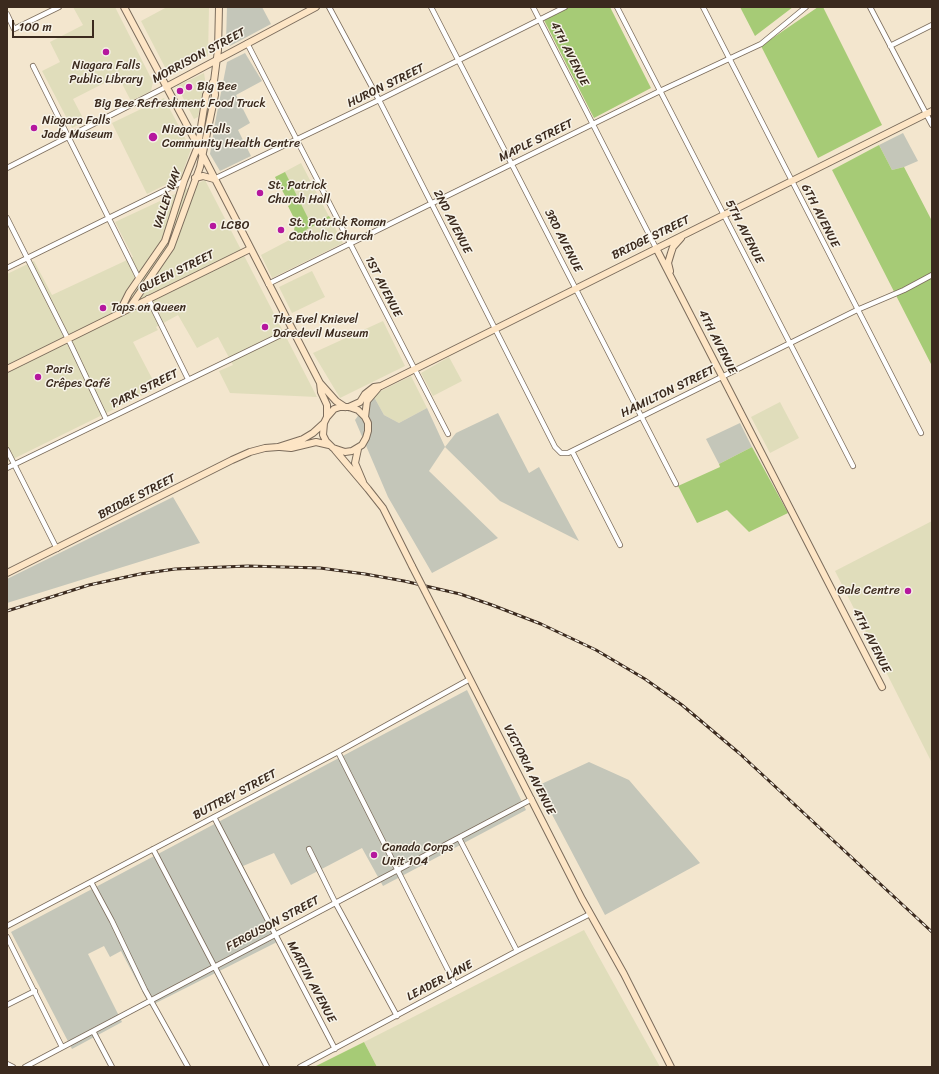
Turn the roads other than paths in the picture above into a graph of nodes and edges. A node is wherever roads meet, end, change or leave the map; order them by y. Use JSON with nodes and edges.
{"nodes":[{"id":1,"x":58,"y":7,"type":"edge"},
{"id":2,"x":124,"y":7,"type":"edge"},
{"id":3,"x":219,"y":7,"type":"edge"},
{"id":4,"x":316,"y":7,"type":"edge"},
{"id":5,"x":329,"y":7,"type":"edge"},
{"id":6,"x":431,"y":7,"type":"edge"},
{"id":7,"x":532,"y":7,"type":"edge"},
{"id":8,"x":565,"y":7,"type":"edge"},
{"id":9,"x":617,"y":7,"type":"edge"},
{"id":10,"x":703,"y":7,"type":"edge"},
{"id":11,"x":806,"y":7,"type":"edge"},
{"id":12,"x":870,"y":7,"type":"edge"},
{"id":13,"x":7,"y":14,"type":"edge"},
{"id":14,"x":539,"y":20,"type":"junction"},
{"id":15,"x":932,"y":25,"type":"edge"},
{"id":16,"x":247,"y":43,"type":"junction"},
{"id":17,"x":890,"y":46,"type":"junction"},
{"id":18,"x":217,"y":59,"type":"junction"},
{"id":19,"x":729,"y":59,"type":"junction"},
{"id":20,"x":459,"y":61,"type":"junction"},
{"id":21,"x":34,"y":66,"type":"dead end"},
{"id":22,"x":214,"y":81,"type":"junction"},
{"id":23,"x":166,"y":87,"type":"junction"},
{"id":24,"x":660,"y":91,"type":"junction"},
{"id":25,"x":379,"y":100,"type":"junction"},
{"id":26,"x":929,"y":113,"type":"edge"},
{"id":27,"x":593,"y":124,"type":"junction"},
{"id":28,"x":932,"y":125,"type":"edge"},
{"id":29,"x":68,"y":137,"type":"junction"},
{"id":30,"x":296,"y":140,"type":"junction"},
{"id":31,"x":198,"y":146,"type":"junction"},
{"id":32,"x":202,"y":157,"type":"junction"},
{"id":33,"x":512,"y":164,"type":"junction"},
{"id":34,"x":7,"y":168,"type":"edge"},
{"id":35,"x":195,"y":178,"type":"junction"},
{"id":36,"x":214,"y":179,"type":"junction"},
{"id":37,"x":184,"y":181,"type":"junction"},
{"id":38,"x":792,"y":182,"type":"junction"},
{"id":39,"x":431,"y":204,"type":"junction"},
{"id":40,"x":724,"y":215,"type":"junction"},
{"id":41,"x":7,"y":218,"type":"edge"},
{"id":42,"x":108,"y":218,"type":"junction"},
{"id":43,"x":685,"y":234,"type":"junction"},
{"id":44,"x":350,"y":245,"type":"junction"},
{"id":45,"x":656,"y":248,"type":"junction"},
{"id":46,"x":250,"y":249,"type":"junction"},
{"id":47,"x":27,"y":258,"type":"junction"},
{"id":48,"x":7,"y":268,"type":"edge"},
{"id":49,"x":932,"y":275,"type":"edge"},
{"id":50,"x":671,"y":276,"type":"junction"},
{"id":51,"x":139,"y":279,"type":"junction"},
{"id":52,"x":268,"y":284,"type":"junction"},
{"id":53,"x":576,"y":289,"type":"junction"},
{"id":54,"x":148,"y":298,"type":"junction"},
{"id":55,"x":130,"y":307,"type":"junction"},
{"id":56,"x":857,"y":310,"type":"junction"},
{"id":57,"x":119,"y":313,"type":"junction"},
{"id":58,"x":495,"y":329,"type":"junction"},
{"id":59,"x":292,"y":330,"type":"junction"},
{"id":60,"x":67,"y":339,"type":"junction"},
{"id":61,"x":790,"y":343,"type":"junction"},
{"id":62,"x":7,"y":369,"type":"edge"},
{"id":63,"x":414,"y":369,"type":"junction"},
{"id":64,"x":722,"y":376,"type":"junction"},
{"id":65,"x":188,"y":379,"type":"junction"},
{"id":66,"x":320,"y":383,"type":"junction"},
{"id":67,"x":381,"y":386,"type":"junction"},
{"id":68,"x":347,"y":407,"type":"junction"},
{"id":69,"x":641,"y":416,"type":"junction"},
{"id":70,"x":365,"y":418,"type":"junction"},
{"id":71,"x":106,"y":419,"type":"junction"},
{"id":72,"x":325,"y":420,"type":"junction"},
{"id":73,"x":448,"y":434,"type":"dead end"},
{"id":74,"x":921,"y":434,"type":"dead end"},
{"id":75,"x":278,"y":447,"type":"junction"},
{"id":76,"x":331,"y":447,"type":"junction"},
{"id":77,"x":358,"y":449,"type":"junction"},
{"id":78,"x":7,"y":450,"type":"edge"},
{"id":79,"x":572,"y":451,"type":"junction"},
{"id":80,"x":14,"y":464,"type":"junction"},
{"id":81,"x":853,"y":466,"type":"dead end"},
{"id":82,"x":7,"y":468,"type":"edge"},
{"id":83,"x":676,"y":484,"type":"dead end"},
{"id":84,"x":365,"y":485,"type":"junction"},
{"id":85,"x":620,"y":545,"type":"dead end"},
{"id":86,"x":57,"y":549,"type":"junction"},
{"id":87,"x":7,"y":573,"type":"edge"},
{"id":88,"x":470,"y":679,"type":"junction"},
{"id":89,"x":882,"y":687,"type":"dead end"},
{"id":90,"x":338,"y":752,"type":"junction"},
{"id":91,"x":532,"y":799,"type":"junction"},
{"id":92,"x":214,"y":817,"type":"junction"},
{"id":93,"x":459,"y":838,"type":"junction"},
{"id":94,"x":153,"y":849,"type":"junction"},
{"id":95,"x":309,"y":850,"type":"dead end"},
{"id":96,"x":397,"y":870,"type":"junction"},
{"id":97,"x":91,"y":882,"type":"junction"},
{"id":98,"x":336,"y":902,"type":"junction"},
{"id":99,"x":590,"y":914,"type":"junction"},
{"id":100,"x":7,"y":926,"type":"edge"},
{"id":101,"x":275,"y":934,"type":"junction"},
{"id":102,"x":7,"y":937,"type":"edge"},
{"id":103,"x":517,"y":951,"type":"junction"},
{"id":104,"x":214,"y":967,"type":"junction"},
{"id":105,"x":455,"y":984,"type":"junction"},
{"id":106,"x":35,"y":991,"type":"junction"},
{"id":107,"x":152,"y":999,"type":"junction"},
{"id":108,"x":7,"y":1005,"type":"edge"},
{"id":109,"x":397,"y":1016,"type":"junction"},
{"id":110,"x":93,"y":1030,"type":"junction"},
{"id":111,"x":62,"y":1046,"type":"junction"},
{"id":112,"x":335,"y":1049,"type":"junction"},
{"id":113,"x":7,"y":1064,"type":"edge"},
{"id":114,"x":13,"y":1067,"type":"edge"},
{"id":115,"x":25,"y":1067,"type":"edge"},
{"id":116,"x":112,"y":1067,"type":"edge"},
{"id":117,"x":188,"y":1067,"type":"edge"},
{"id":118,"x":267,"y":1067,"type":"edge"},
{"id":119,"x":300,"y":1067,"type":"edge"},
{"id":120,"x":671,"y":1067,"type":"edge"}],
"edges":[{"from":1,"to":13,"type":"street"},
{"from":2,"to":23,"type":"main road"},
{"from":3,"to":18,"type":"main road","name":"VALLEY WAY"},
{"from":4,"to":16,"type":"main road","name":"MORRISON STREET"},
{"from":5,"to":25,"type":"street","name":"2ND AVENUE"},
{"from":6,"to":20,"type":"street","name":"3RD AVENUE"},
{"from":7,"to":14,"type":"street","name":"4TH AVENUE"},
{"from":8,"to":14,"type":"street","name":"HURON STREET"},
{"from":9,"to":24,"type":"street","name":"5TH AVENUE"},
{"from":10,"to":19,"type":"street","name":"6TH AVENUE"},
{"from":11,"to":19,"type":"street","name":"MAPLE STREET"},
{"from":12,"to":17,"type":"street"},
{"from":14,"to":20,"type":"street","name":"HURON STREET"},
{"from":14,"to":27,"type":"street","name":"4TH AVENUE"},
{"from":15,"to":17,"type":"street"},
{"from":16,"to":18,"type":"main road","name":"MORRISON STREET"},
{"from":16,"to":30,"type":"street","name":"1ST AVENUE"},
{"from":17,"to":26,"type":"street"},
{"from":18,"to":22,"type":"main road","name":"VALLEY WAY"},
{"from":18,"to":23,"type":"main road","name":"MORRISON STREET"},
{"from":19,"to":24,"type":"street","name":"MAPLE STREET"},
{"from":19,"to":38,"type":"street","name":"6TH AVENUE"},
{"from":20,"to":25,"type":"street","name":"HURON STREET"},
{"from":20,"to":33,"type":"street","name":"3RD AVENUE"},
{"from":21,"to":29,"type":"street"},
{"from":22,"to":31,"type":"main road","name":"VALLEY WAY"},
{"from":22,"to":32,"type":"main road","name":"VALLEY WAY"},
{"from":23,"to":29,"type":"street","name":"MORRISON STREET"},
{"from":23,"to":31,"type":"main road"},
{"from":24,"to":27,"type":"street","name":"MAPLE STREET"},
{"from":24,"to":40,"type":"street","name":"5TH AVENUE"},
{"from":25,"to":30,"type":"street","name":"HURON STREET"},
{"from":25,"to":39,"type":"street","name":"2ND AVENUE"},
{"from":26,"to":28,"type":"street"},
{"from":26,"to":38,"type":"main road","name":"BRIDGE STREET"},
{"from":27,"to":33,"type":"street","name":"MAPLE STREET"},
{"from":27,"to":45,"type":"street","name":"4TH AVENUE"},
{"from":29,"to":34,"type":"street","name":"MORRISON STREET"},
{"from":29,"to":42,"type":"street"},
{"from":30,"to":36,"type":"street","name":"HURON STREET"},
{"from":30,"to":44,"type":"street","name":"1ST AVENUE"},
{"from":31,"to":32,"type":"main road"},
{"from":31,"to":37,"type":"main road","name":"VALLEY WAY"},
{"from":32,"to":35,"type":"main road","name":"VALLEY WAY"},
{"from":32,"to":36,"type":"main road"},
{"from":33,"to":39,"type":"street","name":"MAPLE STREET"},
{"from":33,"to":53,"type":"street","name":"3RD AVENUE"},
{"from":35,"to":36,"type":"main road"},
{"from":35,"to":55,"type":"main road","name":"VALLEY WAY"},
{"from":36,"to":46,"type":"main road"},
{"from":37,"to":42,"type":"street"},
{"from":37,"to":51,"type":"main road","name":"VALLEY WAY"},
{"from":38,"to":40,"type":"main road","name":"BRIDGE STREET"},
{"from":38,"to":56,"type":"street","name":"6TH AVENUE"},
{"from":39,"to":44,"type":"street","name":"MAPLE STREET"},
{"from":39,"to":58,"type":"street","name":"2ND AVENUE"},
{"from":40,"to":43,"type":"main road","name":"BRIDGE STREET"},
{"from":40,"to":61,"type":"street","name":"5TH AVENUE"},
{"from":41,"to":47,"type":"street"},
{"from":42,"to":47,"type":"street"},
{"from":42,"to":51,"type":"street"},
{"from":43,"to":45,"type":"main road","name":"BRIDGE STREET"},
{"from":43,"to":50,"type":"main road"},
{"from":44,"to":52,"type":"street","name":"MAPLE STREET"},
{"from":44,"to":63,"type":"street","name":"1ST AVENUE"},
{"from":45,"to":50,"type":"main road","name":"4TH AVENUE"},
{"from":45,"to":53,"type":"main road","name":"BRIDGE STREET"},
{"from":46,"to":52,"type":"main road"},
{"from":46,"to":54,"type":"main road","name":"QUEEN STREET"},
{"from":47,"to":48,"type":"street"},
{"from":47,"to":60,"type":"street"},
{"from":49,"to":56,"type":"street","name":"HAMILTON STREET"},
{"from":50,"to":64,"type":"main road","name":"4TH AVENUE"},
{"from":51,"to":57,"type":"main road","name":"VALLEY WAY"},
{"from":52,"to":59,"type":"main road"},
{"from":53,"to":58,"type":"main road","name":"BRIDGE STREET"},
{"from":53,"to":69,"type":"street","name":"3RD AVENUE"},
{"from":54,"to":55,"type":"main road","name":"QUEEN STREET"},
{"from":54,"to":65,"type":"street"},
{"from":55,"to":57,"type":"main road","name":"QUEEN STREET"},
{"from":56,"to":61,"type":"street","name":"HAMILTON STREET"},
{"from":56,"to":74,"type":"street","name":"6TH AVENUE"},
{"from":57,"to":60,"type":"main road","name":"QUEEN STREET"},
{"from":58,"to":63,"type":"main road","name":"BRIDGE STREET"},
{"from":58,"to":79,"type":"street","name":"2ND AVENUE"},
{"from":59,"to":65,"type":"street","name":"PARK STREET"},
{"from":59,"to":66,"type":"main road"},
{"from":60,"to":62,"type":"main road","name":"QUEEN STREET"},
{"from":60,"to":71,"type":"street"},
{"from":61,"to":64,"type":"street","name":"HAMILTON STREET"},
{"from":61,"to":81,"type":"street","name":"5TH AVENUE"},
{"from":63,"to":67,"type":"main road","name":"BRIDGE STREET"},
{"from":63,"to":73,"type":"street","name":"1ST AVENUE"},
{"from":64,"to":69,"type":"street","name":"HAMILTON STREET"},
{"from":64,"to":89,"type":"main road","name":"4TH AVENUE"},
{"from":65,"to":71,"type":"street","name":"PARK STREET"},
{"from":66,"to":68,"type":"main road"},
{"from":66,"to":72,"type":"main road"},
{"from":67,"to":68,"type":"main road","name":"BRIDGE STREET"},
{"from":67,"to":70,"type":"main road","name":"BRIDGE STREET"},
{"from":68,"to":70,"type":"main road"},
{"from":68,"to":72,"type":"main road"},
{"from":69,"to":79,"type":"street","name":"HAMILTON STREET"},
{"from":69,"to":83,"type":"street","name":"3RD AVENUE"},
{"from":70,"to":77,"type":"main road"},
{"from":71,"to":80,"type":"street","name":"PARK STREET"},
{"from":72,"to":75,"type":"main road","name":"BRIDGE STREET"},
{"from":72,"to":76,"type":"main road"},
{"from":75,"to":76,"type":"main road","name":"BRIDGE STREET"},
{"from":75,"to":86,"type":"main road","name":"BRIDGE STREET"},
{"from":76,"to":77,"type":"main road"},
{"from":76,"to":84,"type":"main road","name":"VICTORIA AVENUE"},
{"from":77,"to":84,"type":"main road","name":"VICTORIA AVENUE"},
{"from":78,"to":80,"type":"street"},
{"from":79,"to":85,"type":"street"},
{"from":80,"to":82,"type":"street","name":"PARK STREET"},
{"from":80,"to":86,"type":"street"},
{"from":84,"to":88,"type":"main road","name":"VICTORIA AVENUE","bridge":true},
{"from":86,"to":87,"type":"main road","name":"BRIDGE STREET"},
{"from":88,"to":90,"type":"street","name":"BUTTREY STREET"},
{"from":88,"to":91,"type":"main road","name":"VICTORIA AVENUE"},
{"from":90,"to":92,"type":"street","name":"BUTTREY STREET"},
{"from":90,"to":96,"type":"street"},
{"from":91,"to":93,"type":"street","name":"FERGUSON STREET"},
{"from":91,"to":99,"type":"main road","name":"VICTORIA AVENUE"},
{"from":92,"to":94,"type":"street","name":"BUTTREY STREET"},
{"from":92,"to":101,"type":"street","name":"MARTIN AVENUE"},
{"from":93,"to":96,"type":"street","name":"FERGUSON STREET"},
{"from":93,"to":103,"type":"street"},
{"from":94,"to":97,"type":"street","name":"BUTTREY STREET"},
{"from":94,"to":104,"type":"street"},
{"from":95,"to":98,"type":"street"},
{"from":96,"to":98,"type":"street","name":"FERGUSON STREET"},
{"from":96,"to":105,"type":"street"},
{"from":97,"to":100,"type":"street","name":"BUTTREY STREET"},
{"from":97,"to":107,"type":"street"},
{"from":98,"to":101,"type":"street","name":"FERGUSON STREET"},
{"from":98,"to":109,"type":"street"},
{"from":99,"to":103,"type":"street","name":"LEADER LANE"},
{"from":99,"to":120,"type":"main road","name":"VICTORIA AVENUE"},
{"from":101,"to":104,"type":"street","name":"FERGUSON STREET"},
{"from":101,"to":112,"type":"street","name":"MARTIN AVENUE"},
{"from":102,"to":106,"type":"street"},
{"from":103,"to":105,"type":"street","name":"LEADER LANE"},
{"from":104,"to":107,"type":"street","name":"FERGUSON STREET"},
{"from":104,"to":118,"type":"street"},
{"from":105,"to":109,"type":"street","name":"LEADER LANE"},
{"from":106,"to":108,"type":"street"},
{"from":106,"to":111,"type":"street"},
{"from":107,"to":110,"type":"street","name":"FERGUSON STREET"},
{"from":107,"to":117,"type":"street"},
{"from":109,"to":112,"type":"street","name":"LEADER LANE"},
{"from":110,"to":111,"type":"street","name":"FERGUSON STREET"},
{"from":110,"to":116,"type":"street"},
{"from":111,"to":115,"type":"street","name":"FERGUSON STREET"},
{"from":112,"to":119,"type":"street","name":"LEADER LANE"},
{"from":113,"to":114,"type":"street"}]}
